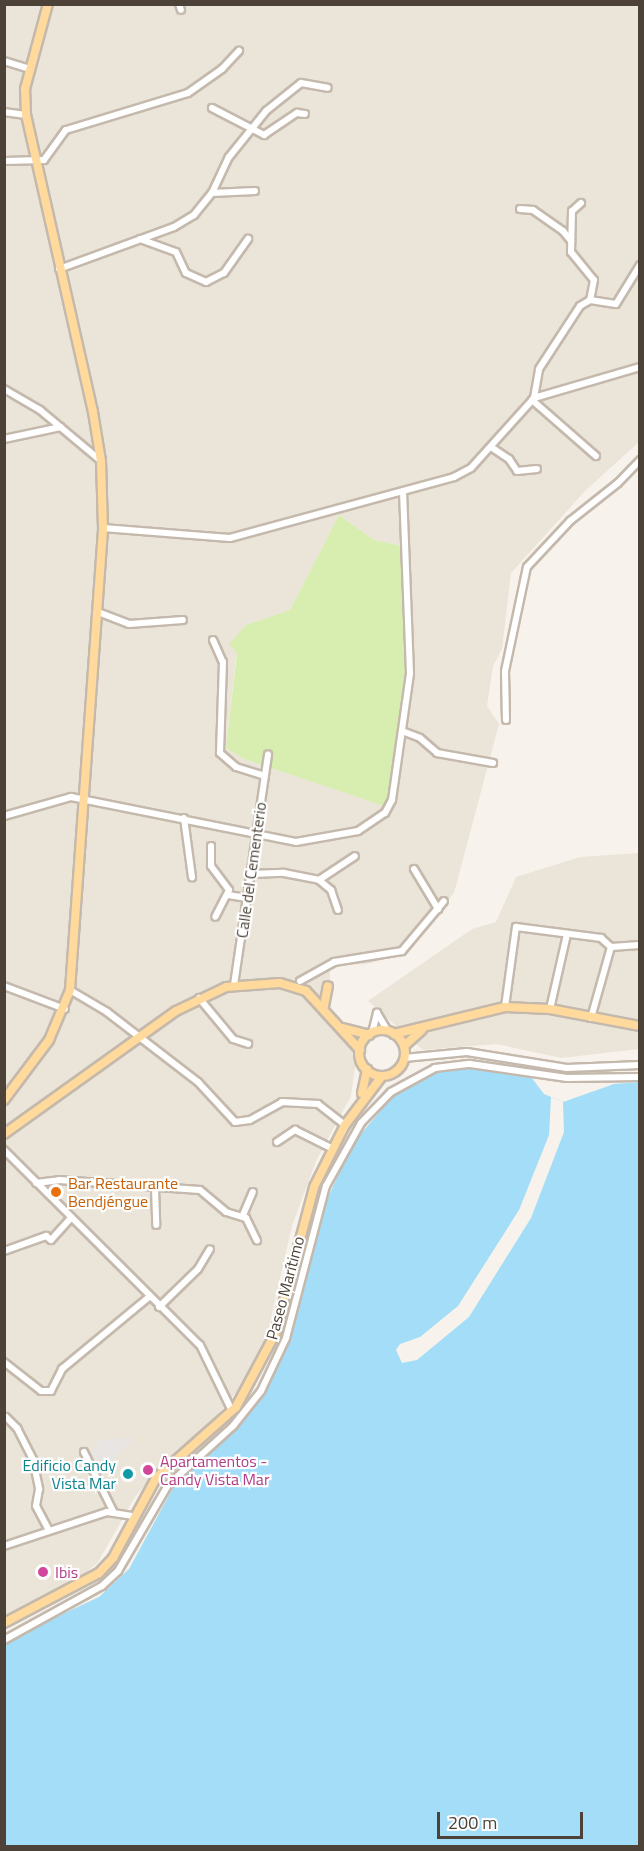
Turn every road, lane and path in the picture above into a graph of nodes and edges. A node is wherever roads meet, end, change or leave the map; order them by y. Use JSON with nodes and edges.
{"nodes":[{"id":1,"x":48,"y":4,"type":"edge"},
{"id":2,"x":239,"y":51,"type":"dead end"},
{"id":3,"x":4,"y":61,"type":"edge"},
{"id":4,"x":30,"y":69,"type":"junction"},
{"id":5,"x":328,"y":88,"type":"dead end"},
{"id":6,"x":212,"y":108,"type":"dead end"},
{"id":7,"x":4,"y":112,"type":"edge"},
{"id":8,"x":305,"y":114,"type":"dead end"},
{"id":9,"x":26,"y":115,"type":"junction"},
{"id":10,"x":251,"y":130,"type":"junction"},
{"id":11,"x":4,"y":161,"type":"edge"},
{"id":12,"x":35,"y":162,"type":"junction"},
{"id":13,"x":255,"y":191,"type":"dead end"},
{"id":14,"x":212,"y":194,"type":"junction"},
{"id":15,"x":581,"y":203,"type":"dead end"},
{"id":16,"x":520,"y":209,"type":"dead end"},
{"id":17,"x":248,"y":238,"type":"dead end"},
{"id":18,"x":140,"y":239,"type":"junction"},
{"id":19,"x":572,"y":245,"type":"junction"},
{"id":20,"x":639,"y":265,"type":"edge"},
{"id":21,"x":58,"y":269,"type":"junction"},
{"id":22,"x":590,"y":300,"type":"junction"},
{"id":23,"x":639,"y":367,"type":"edge"},
{"id":24,"x":4,"y":389,"type":"edge"},
{"id":25,"x":533,"y":399,"type":"junction"},
{"id":26,"x":61,"y":427,"type":"junction"},
{"id":27,"x":4,"y":439,"type":"edge"},
{"id":28,"x":491,"y":447,"type":"junction"},
{"id":29,"x":596,"y":456,"type":"dead end"},
{"id":30,"x":101,"y":460,"type":"junction"},
{"id":31,"x":639,"y":460,"type":"edge"},
{"id":32,"x":537,"y":469,"type":"dead end"},
{"id":33,"x":403,"y":490,"type":"junction"},
{"id":34,"x":103,"y":528,"type":"junction"},
{"id":35,"x":98,"y":612,"type":"junction"},
{"id":36,"x":183,"y":620,"type":"dead end"},
{"id":37,"x":213,"y":640,"type":"dead end"},
{"id":38,"x":506,"y":720,"type":"dead end"},
{"id":39,"x":402,"y":732,"type":"junction"},
{"id":40,"x":268,"y":754,"type":"dead end"},
{"id":41,"x":493,"y":763,"type":"dead end"},
{"id":42,"x":265,"y":776,"type":"junction"},
{"id":43,"x":84,"y":798,"type":"junction"},
{"id":44,"x":4,"y":816,"type":"edge"},
{"id":45,"x":184,"y":818,"type":"junction"},
{"id":46,"x":256,"y":836,"type":"junction"},
{"id":47,"x":211,"y":846,"type":"dead end"},
{"id":48,"x":355,"y":856,"type":"dead end"},
{"id":49,"x":414,"y":869,"type":"dead end"},
{"id":50,"x":250,"y":874,"type":"junction"},
{"id":51,"x":192,"y":877,"type":"dead end"},
{"id":52,"x":319,"y":880,"type":"junction"},
{"id":53,"x":228,"y":896,"type":"junction"},
{"id":54,"x":247,"y":898,"type":"junction"},
{"id":55,"x":444,"y":901,"type":"dead end"},
{"id":56,"x":438,"y":909,"type":"junction"},
{"id":57,"x":338,"y":910,"type":"dead end"},
{"id":58,"x":215,"y":917,"type":"dead end"},
{"id":59,"x":567,"y":934,"type":"junction"},
{"id":60,"x":639,"y":945,"type":"edge"},
{"id":61,"x":611,"y":947,"type":"junction"},
{"id":62,"x":300,"y":981,"type":"dead end"},
{"id":63,"x":234,"y":985,"type":"junction"},
{"id":64,"x":4,"y":986,"type":"edge"},
{"id":65,"x":328,"y":986,"type":"dead end"},
{"id":66,"x":70,"y":990,"type":"junction"},
{"id":67,"x":199,"y":998,"type":"junction"},
{"id":68,"x":505,"y":1007,"type":"junction"},
{"id":69,"x":324,"y":1008,"type":"junction"},
{"id":70,"x":65,"y":1009,"type":"junction"},
{"id":71,"x":550,"y":1009,"type":"junction"},
{"id":72,"x":591,"y":1018,"type":"junction"},
{"id":73,"x":428,"y":1025,"type":"junction"},
{"id":74,"x":339,"y":1026,"type":"junction"},
{"id":75,"x":639,"y":1026,"type":"edge"},
{"id":76,"x":391,"y":1032,"type":"junction"},
{"id":77,"x":370,"y":1034,"type":"junction"},
{"id":78,"x":141,"y":1037,"type":"junction"},
{"id":79,"x":248,"y":1044,"type":"dead end"},
{"id":80,"x":404,"y":1046,"type":"junction"},
{"id":81,"x":360,"y":1050,"type":"junction"},
{"id":82,"x":404,"y":1058,"type":"junction"},
{"id":83,"x":639,"y":1065,"type":"edge"},
{"id":84,"x":367,"y":1070,"type":"junction"},
{"id":85,"x":382,"y":1076,"type":"junction"},
{"id":86,"x":639,"y":1077,"type":"edge"},
{"id":87,"x":4,"y":1100,"type":"edge"},
{"id":88,"x":360,"y":1101,"type":"junction"},
{"id":89,"x":345,"y":1125,"type":"junction"},
{"id":90,"x":4,"y":1134,"type":"edge"},
{"id":91,"x":277,"y":1142,"type":"dead end"},
{"id":92,"x":333,"y":1149,"type":"junction"},
{"id":93,"x":4,"y":1150,"type":"edge"},
{"id":94,"x":36,"y":1183,"type":"junction"},
{"id":95,"x":155,"y":1188,"type":"junction"},
{"id":96,"x":253,"y":1192,"type":"dead end"},
{"id":97,"x":243,"y":1215,"type":"junction"},
{"id":98,"x":70,"y":1218,"type":"junction"},
{"id":99,"x":156,"y":1225,"type":"dead end"},
{"id":100,"x":257,"y":1241,"type":"dead end"},
{"id":101,"x":210,"y":1249,"type":"dead end"},
{"id":102,"x":4,"y":1251,"type":"edge"},
{"id":103,"x":149,"y":1297,"type":"junction"},
{"id":104,"x":159,"y":1307,"type":"junction"},
{"id":105,"x":4,"y":1362,"type":"edge"},
{"id":106,"x":232,"y":1411,"type":"junction"},
{"id":107,"x":6,"y":1418,"type":"dead end"},
{"id":108,"x":84,"y":1452,"type":"dead end"},
{"id":109,"x":113,"y":1511,"type":"junction"},
{"id":110,"x":132,"y":1516,"type":"junction"},
{"id":111,"x":49,"y":1530,"type":"junction"},
{"id":112,"x":4,"y":1546,"type":"edge"},
{"id":113,"x":4,"y":1623,"type":"edge"},
{"id":114,"x":4,"y":1640,"type":"edge"}],
"edges":[{"from":1,"to":4,"type":"main road"},
{"from":2,"to":12,"type":"street"},
{"from":3,"to":4,"type":"street"},
{"from":4,"to":9,"type":"main road"},
{"from":5,"to":10,"type":"street"},
{"from":6,"to":10,"type":"street"},
{"from":7,"to":9,"type":"street"},
{"from":8,"to":10,"type":"street"},
{"from":9,"to":12,"type":"main road"},
{"from":10,"to":14,"type":"street"},
{"from":11,"to":12,"type":"street"},
{"from":12,"to":21,"type":"main road"},
{"from":13,"to":14,"type":"street"},
{"from":14,"to":18,"type":"street"},
{"from":15,"to":19,"type":"street"},
{"from":16,"to":19,"type":"street"},
{"from":17,"to":18,"type":"street"},
{"from":18,"to":21,"type":"street"},
{"from":19,"to":22,"type":"street"},
{"from":20,"to":22,"type":"street"},
{"from":21,"to":30,"type":"main road"},
{"from":22,"to":25,"type":"street"},
{"from":23,"to":25,"type":"street"},
{"from":24,"to":26,"type":"street"},
{"from":25,"to":28,"type":"street"},
{"from":25,"to":29,"type":"street"},
{"from":26,"to":27,"type":"street"},
{"from":26,"to":30,"type":"street"},
{"from":28,"to":32,"type":"street"},
{"from":28,"to":33,"type":"street"},
{"from":30,"to":34,"type":"main road"},
{"from":31,"to":38,"type":"street"},
{"from":33,"to":34,"type":"street"},
{"from":33,"to":39,"type":"street"},
{"from":34,"to":35,"type":"main road"},
{"from":35,"to":36,"type":"street"},
{"from":35,"to":43,"type":"main road"},
{"from":37,"to":42,"type":"street"},
{"from":39,"to":41,"type":"street"},
{"from":39,"to":46,"type":"street"},
{"from":40,"to":42,"type":"street","name":"Calle del Cementerio"},
{"from":42,"to":46,"type":"street","name":"Calle del Cementerio"},
{"from":43,"to":44,"type":"street"},
{"from":43,"to":45,"type":"street"},
{"from":43,"to":66,"type":"main road"},
{"from":45,"to":46,"type":"street"},
{"from":45,"to":51,"type":"street"},
{"from":46,"to":50,"type":"street","name":"Calle del Cementerio"},
{"from":47,"to":53,"type":"street"},
{"from":48,"to":52,"type":"street"},
{"from":49,"to":56,"type":"street"},
{"from":50,"to":52,"type":"street"},
{"from":50,"to":54,"type":"street","name":"Calle del Cementerio"},
{"from":52,"to":57,"type":"street"},
{"from":53,"to":54,"type":"street"},
{"from":53,"to":58,"type":"street"},
{"from":54,"to":63,"type":"street","name":"Calle del Cementerio"},
{"from":55,"to":56,"type":"street"},
{"from":56,"to":62,"type":"street"},
{"from":59,"to":61,"type":"street"},
{"from":59,"to":68,"type":"street"},
{"from":59,"to":71,"type":"street"},
{"from":60,"to":61,"type":"street"},
{"from":61,"to":72,"type":"street"},
{"from":63,"to":67,"type":"main road"},
{"from":63,"to":69,"type":"main road"},
{"from":64,"to":70,"type":"street"},
{"from":65,"to":69,"type":"main road"},
{"from":66,"to":70,"type":"main road"},
{"from":66,"to":78,"type":"street"},
{"from":67,"to":78,"type":"main road"},
{"from":67,"to":79,"type":"street"},
{"from":68,"to":71,"type":"main road"},
{"from":68,"to":73,"type":"main road"},
{"from":69,"to":74,"type":"main road"},
{"from":70,"to":87,"type":"main road"},
{"from":71,"to":72,"type":"main road"},
{"from":72,"to":75,"type":"main road"},
{"from":73,"to":76,"type":"main road"},
{"from":73,"to":80,"type":"main road"},
{"from":74,"to":77,"type":"main road"},
{"from":74,"to":81,"type":"main road"},
{"from":76,"to":77,"type":"main road"},
{"from":76,"to":77,"type":"street"},
{"from":76,"to":80,"type":"main road"},
{"from":77,"to":81,"type":"main road"},
{"from":78,"to":89,"type":"street"},
{"from":78,"to":90,"type":"main road"},
{"from":80,"to":82,"type":"main road"},
{"from":81,"to":84,"type":"main road"},
{"from":82,"to":83,"type":"street"},
{"from":82,"to":85,"type":"main road"},
{"from":84,"to":85,"type":"main road"},
{"from":84,"to":88,"type":"main road","name":"Paseo Marítimo"},
{"from":85,"to":88,"type":"main road","name":"Paseo Marítimo"},
{"from":86,"to":114,"type":"street"},
{"from":88,"to":89,"type":"main road","name":"Paseo Marítimo"},
{"from":89,"to":92,"type":"main road","name":"Paseo Marítimo"},
{"from":91,"to":92,"type":"street"},
{"from":92,"to":106,"type":"main road","name":"Paseo Marítimo"},
{"from":93,"to":94,"type":"street"},
{"from":94,"to":95,"type":"street"},
{"from":94,"to":98,"type":"street"},
{"from":95,"to":97,"type":"street"},
{"from":95,"to":99,"type":"street"},
{"from":96,"to":97,"type":"street"},
{"from":97,"to":100,"type":"street"},
{"from":98,"to":102,"type":"street"},
{"from":98,"to":103,"type":"street"},
{"from":101,"to":104,"type":"street"},
{"from":103,"to":104,"type":"street"},
{"from":103,"to":105,"type":"street"},
{"from":104,"to":106,"type":"street"},
{"from":106,"to":110,"type":"main road","name":"Paseo Marítimo"},
{"from":107,"to":111,"type":"street"},
{"from":108,"to":109,"type":"street"},
{"from":109,"to":110,"type":"street"},
{"from":109,"to":111,"type":"street"},
{"from":110,"to":113,"type":"main road","name":"Paseo Marítimo"},
{"from":111,"to":112,"type":"street"}]}
